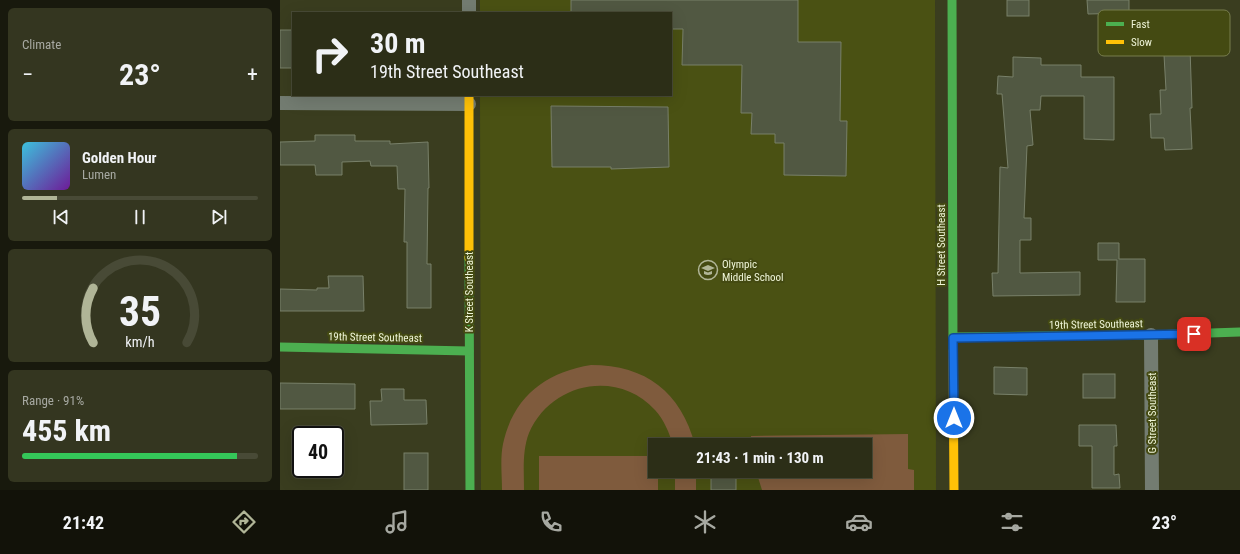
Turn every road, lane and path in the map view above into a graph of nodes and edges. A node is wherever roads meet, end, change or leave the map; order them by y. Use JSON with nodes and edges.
{"nodes":[{"id":1,"x":469,"y":0,"type":"edge"},
{"id":2,"x":952,"y":0,"type":"edge"},
{"id":3,"x":469,"y":12,"type":"edge"},
{"id":4,"x":469,"y":100,"type":"edge"},
{"id":5,"x":280,"y":103,"type":"edge"},
{"id":6,"x":1240,"y":332,"type":"edge"},
{"id":7,"x":1152,"y":335,"type":"junction"},
{"id":8,"x":953,"y":338,"type":"junction"},
{"id":9,"x":280,"y":347,"type":"edge"},
{"id":10,"x":470,"y":351,"type":"junction"},
{"id":11,"x":470,"y":490,"type":"edge"},
{"id":12,"x":954,"y":490,"type":"edge"},
{"id":13,"x":1152,"y":490,"type":"edge"}],
"edges":[{"from":1,"to":3,"type":"street"},
{"from":2,"to":8,"type":"street","name":"H Street Southeast"},
{"from":4,"to":5,"type":"street"},
{"from":4,"to":10,"type":"street","name":"K Street Southeast"},
{"from":6,"to":7,"type":"street","name":"19th Street Southeast"},
{"from":7,"to":8,"type":"street","name":"19th Street Southeast"},
{"from":7,"to":13,"type":"street","name":"G Street Southeast"},
{"from":8,"to":12,"type":"street","name":"H Street Southeast"},
{"from":9,"to":10,"type":"street","name":"19th Street Southeast"},
{"from":10,"to":11,"type":"street","name":"K Street Southeast"}]}
